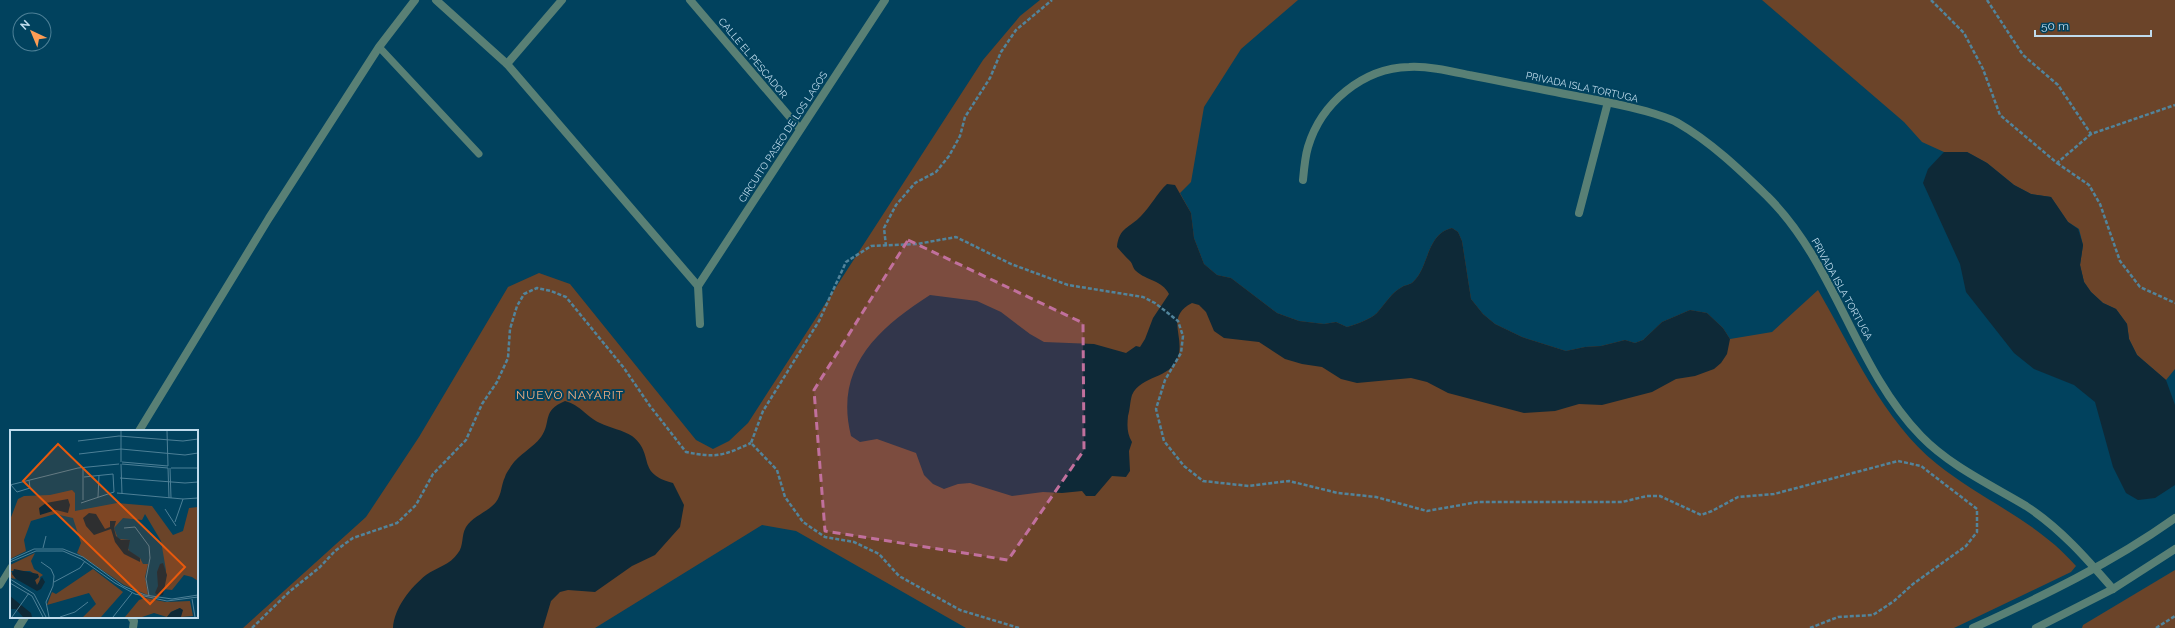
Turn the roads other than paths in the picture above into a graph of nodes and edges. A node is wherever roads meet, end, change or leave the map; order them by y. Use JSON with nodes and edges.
{"nodes":[{"id":1,"x":415,"y":0,"type":"edge"},
{"id":2,"x":436,"y":0,"type":"edge"},
{"id":3,"x":562,"y":0,"type":"edge"},
{"id":4,"x":690,"y":0,"type":"edge"},
{"id":5,"x":885,"y":0,"type":"edge"},
{"id":6,"x":379,"y":47,"type":"junction"},
{"id":7,"x":507,"y":64,"type":"junction"},
{"id":8,"x":1608,"y":102,"type":"junction"},
{"id":9,"x":800,"y":129,"type":"junction"},
{"id":10,"x":479,"y":154,"type":"dead end"},
{"id":11,"x":1303,"y":180,"type":"dead end"},
{"id":12,"x":1579,"y":213,"type":"dead end"},
{"id":13,"x":698,"y":286,"type":"junction"},
{"id":14,"x":700,"y":324,"type":"dead end"},
{"id":15,"x":140,"y":430,"type":"edge"},
{"id":16,"x":2175,"y":518,"type":"edge"},
{"id":17,"x":2175,"y":549,"type":"edge"},
{"id":18,"x":2095,"y":568,"type":"junction"},
{"id":19,"x":10,"y":569,"type":"edge"},
{"id":20,"x":0,"y":585,"type":"edge"},
{"id":21,"x":2113,"y":589,"type":"junction"},
{"id":22,"x":24,"y":618,"type":"edge"},
{"id":23,"x":132,"y":618,"type":"edge"},
{"id":24,"x":18,"y":628,"type":"edge"},
{"id":25,"x":132,"y":628,"type":"edge"},
{"id":26,"x":1973,"y":628,"type":"edge"},
{"id":27,"x":2036,"y":628,"type":"edge"}],
"edges":[{"from":1,"to":6,"type":"street"},
{"from":2,"to":7,"type":"street"},
{"from":3,"to":7,"type":"street"},
{"from":4,"to":9,"type":"street","name":"CALLE EL PESCADOR"},
{"from":5,"to":9,"type":"street","name":"CIRCUITO PASEO DE LOS LAGOS"},
{"from":6,"to":10,"type":"lane"},
{"from":6,"to":15,"type":"street"},
{"from":7,"to":13,"type":"street"},
{"from":8,"to":11,"type":"street","name":"PRIVADA ISLA TORTUGA"},
{"from":8,"to":12,"type":"street"},
{"from":8,"to":18,"type":"street","name":"PRIVADA ISLA TORTUGA"},
{"from":9,"to":13,"type":"street","name":"CIRCUITO PASEO DE LOS LAGOS"},
{"from":13,"to":14,"type":"street"},
{"from":16,"to":18,"type":"street"},
{"from":17,"to":21,"type":"street"},
{"from":18,"to":21,"type":"street","name":"PRIVADA ISLA TORTUGA"},
{"from":18,"to":26,"type":"street"},
{"from":19,"to":20,"type":"lane"},
{"from":21,"to":27,"type":"street"},
{"from":22,"to":24,"type":"street"},
{"from":23,"to":25,"type":"street"}]}
